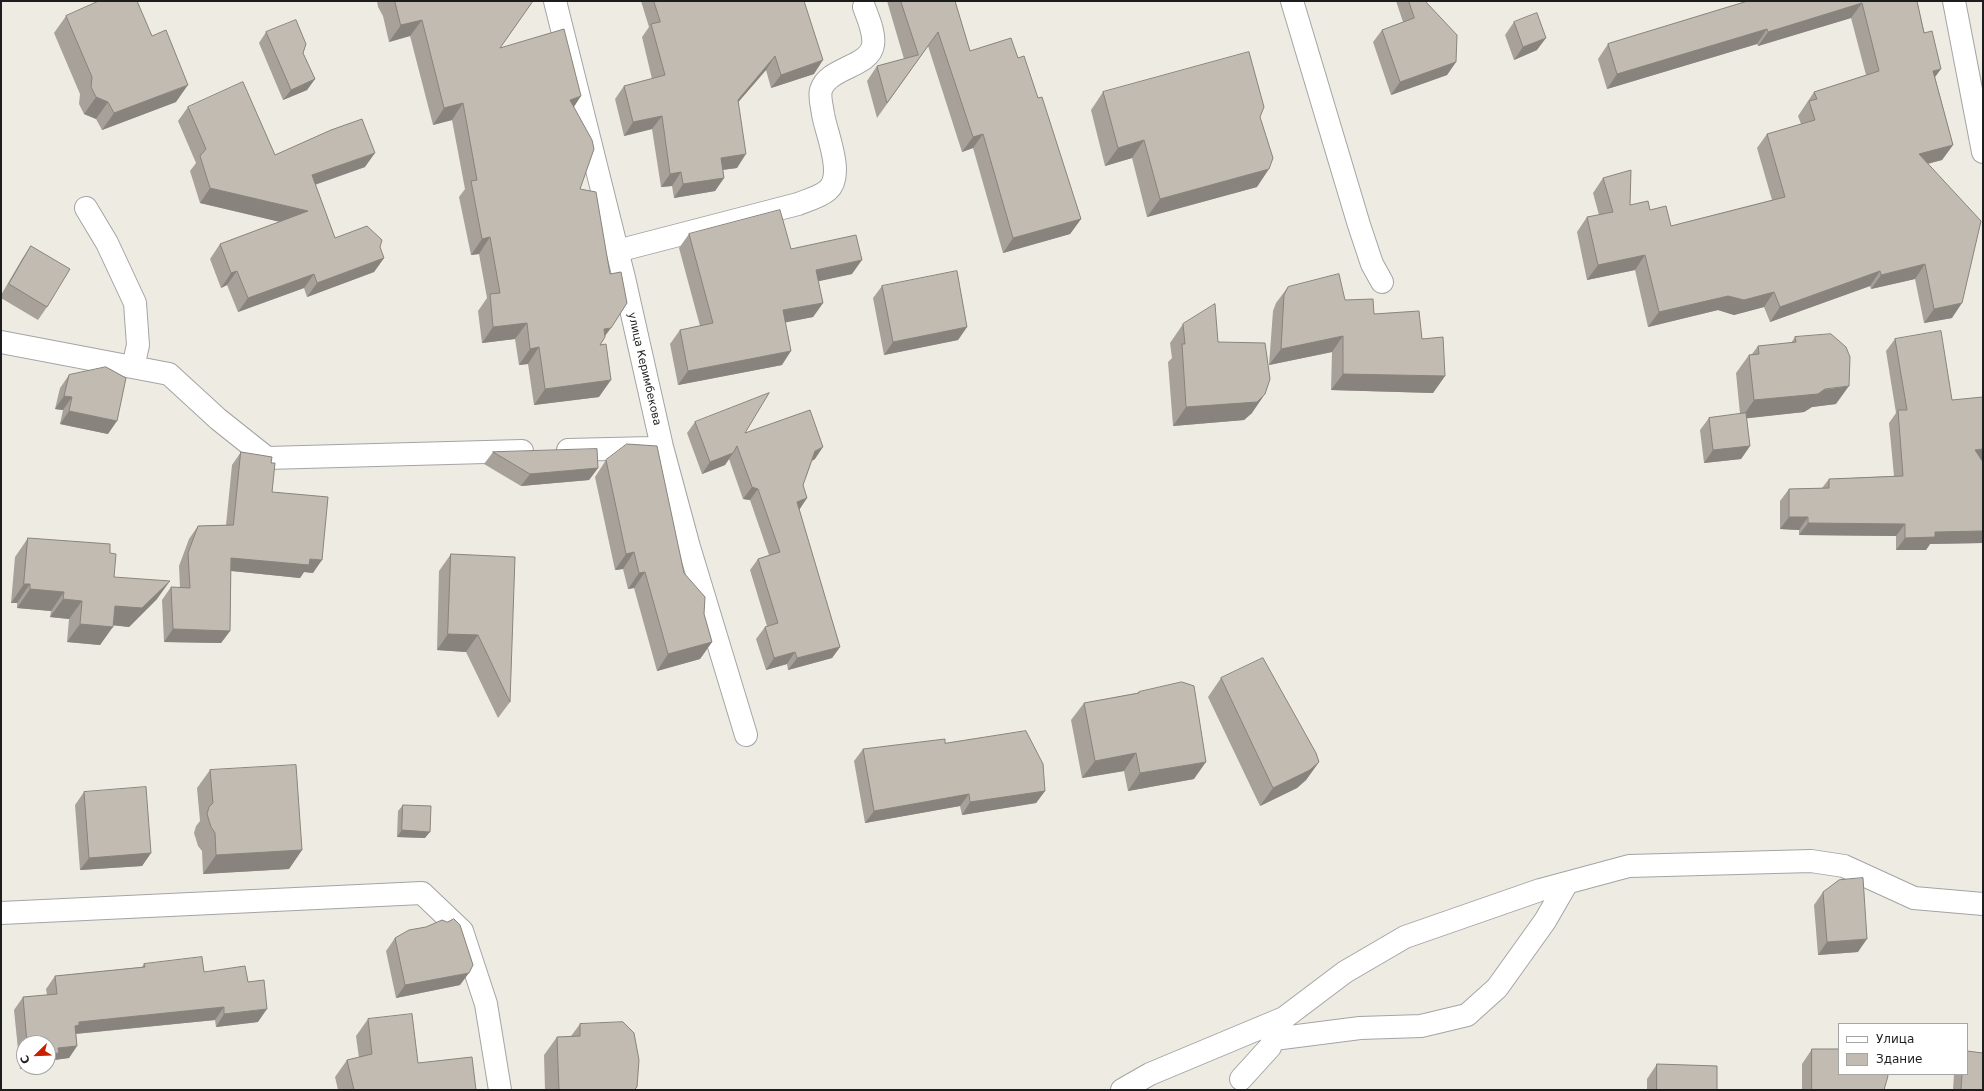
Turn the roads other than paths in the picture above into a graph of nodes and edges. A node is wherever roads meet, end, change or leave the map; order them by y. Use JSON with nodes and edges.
{"nodes":[{"id":1,"x":555,"y":1,"type":"edge"},
{"id":2,"x":1292,"y":1,"type":"edge"},
{"id":3,"x":1954,"y":1,"type":"edge"},
{"id":4,"x":864,"y":7,"type":"dead end"},
{"id":5,"x":1983,"y":152,"type":"edge"},
{"id":6,"x":86,"y":208,"type":"dead end"},
{"id":7,"x":617,"y":251,"type":"junction"},
{"id":8,"x":1382,"y":282,"type":"dead end"},
{"id":9,"x":1,"y":342,"type":"edge"},
{"id":10,"x":133,"y":367,"type":"junction"},
{"id":11,"x":662,"y":447,"type":"junction"},
{"id":12,"x":746,"y":735,"type":"dead end"},
{"id":13,"x":1567,"y":883,"type":"junction"},
{"id":14,"x":1983,"y":904,"type":"edge"},
{"id":15,"x":1,"y":913,"type":"edge"},
{"id":16,"x":1284,"y":1018,"type":"junction"},
{"id":17,"x":1274,"y":1039,"type":"junction"},
{"id":18,"x":1241,"y":1079,"type":"dead end"},
{"id":19,"x":500,"y":1090,"type":"edge"},
{"id":20,"x":1122,"y":1090,"type":"edge"}],
"edges":[{"from":1,"to":7,"type":"street","name":"улица Керимбекова"},
{"from":2,"to":8,"type":"street"},
{"from":3,"to":5,"type":"street"},
{"from":4,"to":7,"type":"street"},
{"from":6,"to":10,"type":"street"},
{"from":7,"to":11,"type":"street","name":"улица Керимбекова"},
{"from":9,"to":10,"type":"street"},
{"from":10,"to":11,"type":"street"},
{"from":11,"to":12,"type":"street","name":"улица Керимбекова"},
{"from":13,"to":14,"type":"street"},
{"from":13,"to":16,"type":"street"},
{"from":13,"to":17,"type":"street"},
{"from":15,"to":19,"type":"street"},
{"from":16,"to":17,"type":"street"},
{"from":16,"to":20,"type":"street"},
{"from":17,"to":18,"type":"street"}]}
